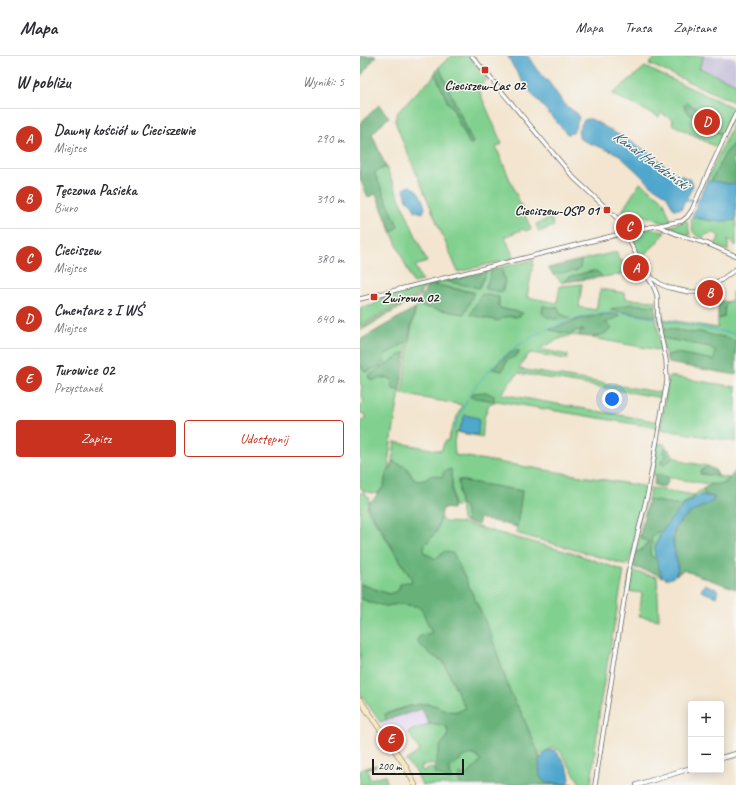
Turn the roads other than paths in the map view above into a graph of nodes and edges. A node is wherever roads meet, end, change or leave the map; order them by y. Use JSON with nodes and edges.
{"nodes":[{"id":1,"x":472,"y":56,"type":"edge"},
{"id":2,"x":736,"y":113,"type":"edge"},
{"id":3,"x":658,"y":226,"type":"junction"},
{"id":4,"x":627,"y":233,"type":"junction"},
{"id":5,"x":736,"y":256,"type":"edge"},
{"id":6,"x":641,"y":264,"type":"junction"},
{"id":7,"x":736,"y":269,"type":"edge"},
{"id":8,"x":360,"y":299,"type":"edge"},
{"id":9,"x":360,"y":700,"type":"edge"},
{"id":10,"x":736,"y":754,"type":"edge"},
{"id":11,"x":724,"y":757,"type":"edge"},
{"id":12,"x":688,"y":769,"type":"edge"},
{"id":13,"x":415,"y":785,"type":"edge"},
{"id":14,"x":595,"y":785,"type":"edge"},
{"id":15,"x":637,"y":785,"type":"edge"}],
"edges":[{"from":1,"to":4,"type":"street"},
{"from":2,"to":3,"type":"street"},
{"from":3,"to":4,"type":"street"},
{"from":3,"to":5,"type":"street"},
{"from":4,"to":6,"type":"street"},
{"from":4,"to":8,"type":"street"},
{"from":6,"to":7,"type":"street"},
{"from":6,"to":14,"type":"street"},
{"from":9,"to":13,"type":"main road"},
{"from":10,"to":11,"type":"street"},
{"from":12,"to":15,"type":"street"}]}
